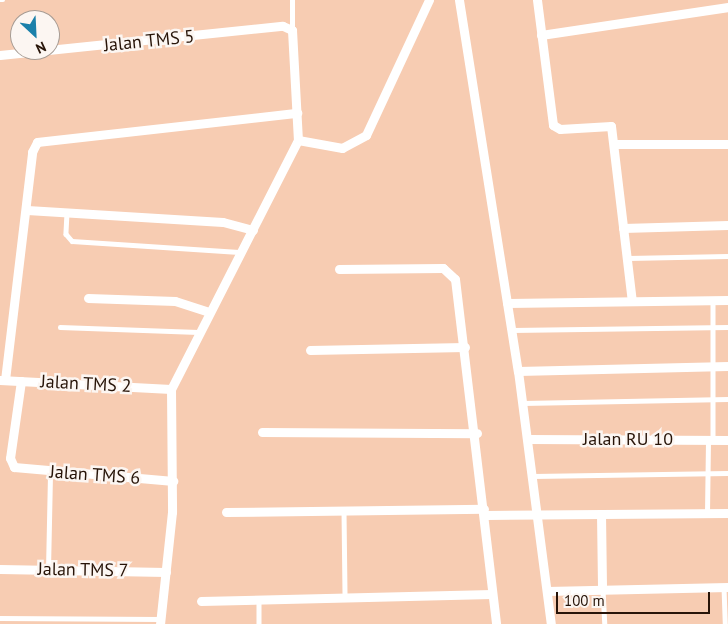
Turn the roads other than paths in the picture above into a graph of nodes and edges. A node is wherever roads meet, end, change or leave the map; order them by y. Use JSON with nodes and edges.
{"nodes":[{"id":1,"x":292,"y":0,"type":"edge"},
{"id":2,"x":429,"y":0,"type":"edge"},
{"id":3,"x":458,"y":0,"type":"edge"},
{"id":4,"x":537,"y":0,"type":"edge"},
{"id":5,"x":728,"y":7,"type":"edge"},
{"id":6,"x":292,"y":32,"type":"junction"},
{"id":7,"x":541,"y":34,"type":"junction"},
{"id":8,"x":0,"y":55,"type":"edge"},
{"id":9,"x":296,"y":113,"type":"junction"},
{"id":10,"x":298,"y":140,"type":"junction"},
{"id":11,"x":614,"y":144,"type":"junction"},
{"id":12,"x":728,"y":144,"type":"edge"},
{"id":13,"x":26,"y":210,"type":"junction"},
{"id":14,"x":67,"y":213,"type":"junction"},
{"id":15,"x":728,"y":225,"type":"edge"},
{"id":16,"x":623,"y":228,"type":"junction"},
{"id":17,"x":253,"y":230,"type":"junction"},
{"id":18,"x":240,"y":252,"type":"junction"},
{"id":19,"x":728,"y":256,"type":"edge"},
{"id":20,"x":628,"y":258,"type":"junction"},
{"id":21,"x":340,"y":269,"type":"dead end"},
{"id":22,"x":88,"y":298,"type":"dead end"},
{"id":23,"x":713,"y":300,"type":"junction"},
{"id":24,"x":728,"y":300,"type":"edge"},
{"id":25,"x":632,"y":301,"type":"junction"},
{"id":26,"x":507,"y":303,"type":"junction"},
{"id":27,"x":208,"y":312,"type":"junction"},
{"id":28,"x":60,"y":327,"type":"dead end"},
{"id":29,"x":728,"y":327,"type":"edge"},
{"id":30,"x":712,"y":328,"type":"junction"},
{"id":31,"x":512,"y":330,"type":"junction"},
{"id":32,"x":198,"y":332,"type":"junction"},
{"id":33,"x":465,"y":348,"type":"junction"},
{"id":34,"x":310,"y":350,"type":"dead end"},
{"id":35,"x":712,"y":366,"type":"junction"},
{"id":36,"x":728,"y":366,"type":"edge"},
{"id":37,"x":518,"y":371,"type":"junction"},
{"id":38,"x":3,"y":380,"type":"edge"},
{"id":39,"x":21,"y":381,"type":"junction"},
{"id":40,"x":171,"y":389,"type":"junction"},
{"id":41,"x":728,"y":399,"type":"edge"},
{"id":42,"x":713,"y":400,"type":"junction"},
{"id":43,"x":523,"y":403,"type":"junction"},
{"id":44,"x":262,"y":432,"type":"dead end"},
{"id":45,"x":476,"y":433,"type":"junction"},
{"id":46,"x":528,"y":439,"type":"junction"},
{"id":47,"x":711,"y":440,"type":"junction"},
{"id":48,"x":728,"y":440,"type":"edge"},
{"id":49,"x":50,"y":473,"type":"junction"},
{"id":50,"x":708,"y":473,"type":"junction"},
{"id":51,"x":728,"y":473,"type":"edge"},
{"id":52,"x":533,"y":476,"type":"junction"},
{"id":53,"x":173,"y":481,"type":"junction"},
{"id":54,"x":344,"y":510,"type":"junction"},
{"id":55,"x":226,"y":512,"type":"dead end"},
{"id":56,"x":485,"y":512,"type":"junction"},
{"id":57,"x":707,"y":513,"type":"junction"},
{"id":58,"x":728,"y":513,"type":"edge"},
{"id":59,"x":601,"y":514,"type":"junction"},
{"id":60,"x":534,"y":515,"type":"junction"},
{"id":61,"x":0,"y":569,"type":"edge"},
{"id":62,"x":48,"y":570,"type":"junction"},
{"id":63,"x":166,"y":572,"type":"junction"},
{"id":64,"x":602,"y":586,"type":"junction"},
{"id":65,"x":726,"y":587,"type":"edge"},
{"id":66,"x":546,"y":591,"type":"junction"},
{"id":67,"x":492,"y":594,"type":"junction"},
{"id":68,"x":345,"y":597,"type":"junction"},
{"id":69,"x":259,"y":599,"type":"junction"},
{"id":70,"x":201,"y":601,"type":"dead end"},
{"id":71,"x":0,"y":618,"type":"edge"},
{"id":72,"x":160,"y":622,"type":"edge"},
{"id":73,"x":259,"y":624,"type":"edge"},
{"id":74,"x":496,"y":624,"type":"edge"},
{"id":75,"x":551,"y":624,"type":"edge"},
{"id":76,"x":605,"y":624,"type":"edge"},
{"id":77,"x":725,"y":624,"type":"edge"}],
"edges":[{"from":1,"to":6,"type":"lane"},
{"from":2,"to":10,"type":"street"},
{"from":3,"to":26,"type":"street"},
{"from":4,"to":7,"type":"street"},
{"from":5,"to":7,"type":"street"},
{"from":6,"to":8,"type":"street","name":"Jalan TMS 5"},
{"from":6,"to":9,"type":"street"},
{"from":7,"to":11,"type":"street"},
{"from":9,"to":10,"type":"street"},
{"from":9,"to":13,"type":"street"},
{"from":10,"to":17,"type":"street"},
{"from":11,"to":12,"type":"street"},
{"from":11,"to":16,"type":"street"},
{"from":13,"to":14,"type":"street"},
{"from":13,"to":38,"type":"street"},
{"from":14,"to":17,"type":"street"},
{"from":14,"to":18,"type":"lane"},
{"from":15,"to":16,"type":"street"},
{"from":16,"to":20,"type":"street"},
{"from":17,"to":18,"type":"street"},
{"from":18,"to":27,"type":"street"},
{"from":19,"to":20,"type":"lane"},
{"from":20,"to":25,"type":"street"},
{"from":21,"to":33,"type":"street"},
{"from":22,"to":27,"type":"street"},
{"from":23,"to":24,"type":"street"},
{"from":23,"to":25,"type":"street"},
{"from":23,"to":30,"type":"lane"},
{"from":25,"to":26,"type":"street"},
{"from":26,"to":31,"type":"street"},
{"from":27,"to":32,"type":"street"},
{"from":28,"to":32,"type":"lane"},
{"from":29,"to":30,"type":"lane"},
{"from":30,"to":31,"type":"lane"},
{"from":30,"to":35,"type":"lane"},
{"from":31,"to":37,"type":"street"},
{"from":32,"to":40,"type":"street"},
{"from":33,"to":34,"type":"street"},
{"from":33,"to":45,"type":"street"},
{"from":35,"to":36,"type":"street"},
{"from":35,"to":37,"type":"street"},
{"from":35,"to":42,"type":"lane"},
{"from":37,"to":43,"type":"street"},
{"from":38,"to":39,"type":"street","name":"Jalan TMS 2"},
{"from":39,"to":40,"type":"street","name":"Jalan TMS 2"},
{"from":39,"to":49,"type":"street","name":"Jalan TMS 6"},
{"from":40,"to":53,"type":"street"},
{"from":41,"to":42,"type":"lane"},
{"from":42,"to":43,"type":"lane"},
{"from":42,"to":47,"type":"lane"},
{"from":43,"to":46,"type":"street"},
{"from":44,"to":45,"type":"street"},
{"from":45,"to":56,"type":"street"},
{"from":46,"to":47,"type":"street","name":"Jalan RU 10"},
{"from":46,"to":52,"type":"street"},
{"from":47,"to":48,"type":"street","name":"Jalan RU 10"},
{"from":47,"to":50,"type":"lane"},
{"from":49,"to":53,"type":"street","name":"Jalan TMS 6"},
{"from":49,"to":62,"type":"lane"},
{"from":50,"to":51,"type":"lane"},
{"from":50,"to":52,"type":"lane"},
{"from":50,"to":57,"type":"lane"},
{"from":52,"to":60,"type":"street"},
{"from":53,"to":63,"type":"street"},
{"from":54,"to":55,"type":"street"},
{"from":54,"to":56,"type":"street"},
{"from":54,"to":68,"type":"lane"},
{"from":56,"to":60,"type":"street"},
{"from":56,"to":67,"type":"street"},
{"from":57,"to":58,"type":"street"},
{"from":57,"to":59,"type":"street"},
{"from":59,"to":60,"type":"street"},
{"from":59,"to":64,"type":"street"},
{"from":60,"to":66,"type":"street"},
{"from":61,"to":62,"type":"street","name":"Jalan TMS 7"},
{"from":62,"to":63,"type":"street","name":"Jalan TMS 7"},
{"from":63,"to":72,"type":"street"},
{"from":64,"to":65,"type":"street"},
{"from":64,"to":66,"type":"street"},
{"from":64,"to":76,"type":"lane"},
{"from":65,"to":77,"type":"lane"},
{"from":66,"to":75,"type":"street"},
{"from":67,"to":68,"type":"street"},
{"from":67,"to":74,"type":"street"},
{"from":68,"to":69,"type":"street"},
{"from":69,"to":70,"type":"street"},
{"from":69,"to":73,"type":"lane"},
{"from":71,"to":72,"type":"lane"}]}
